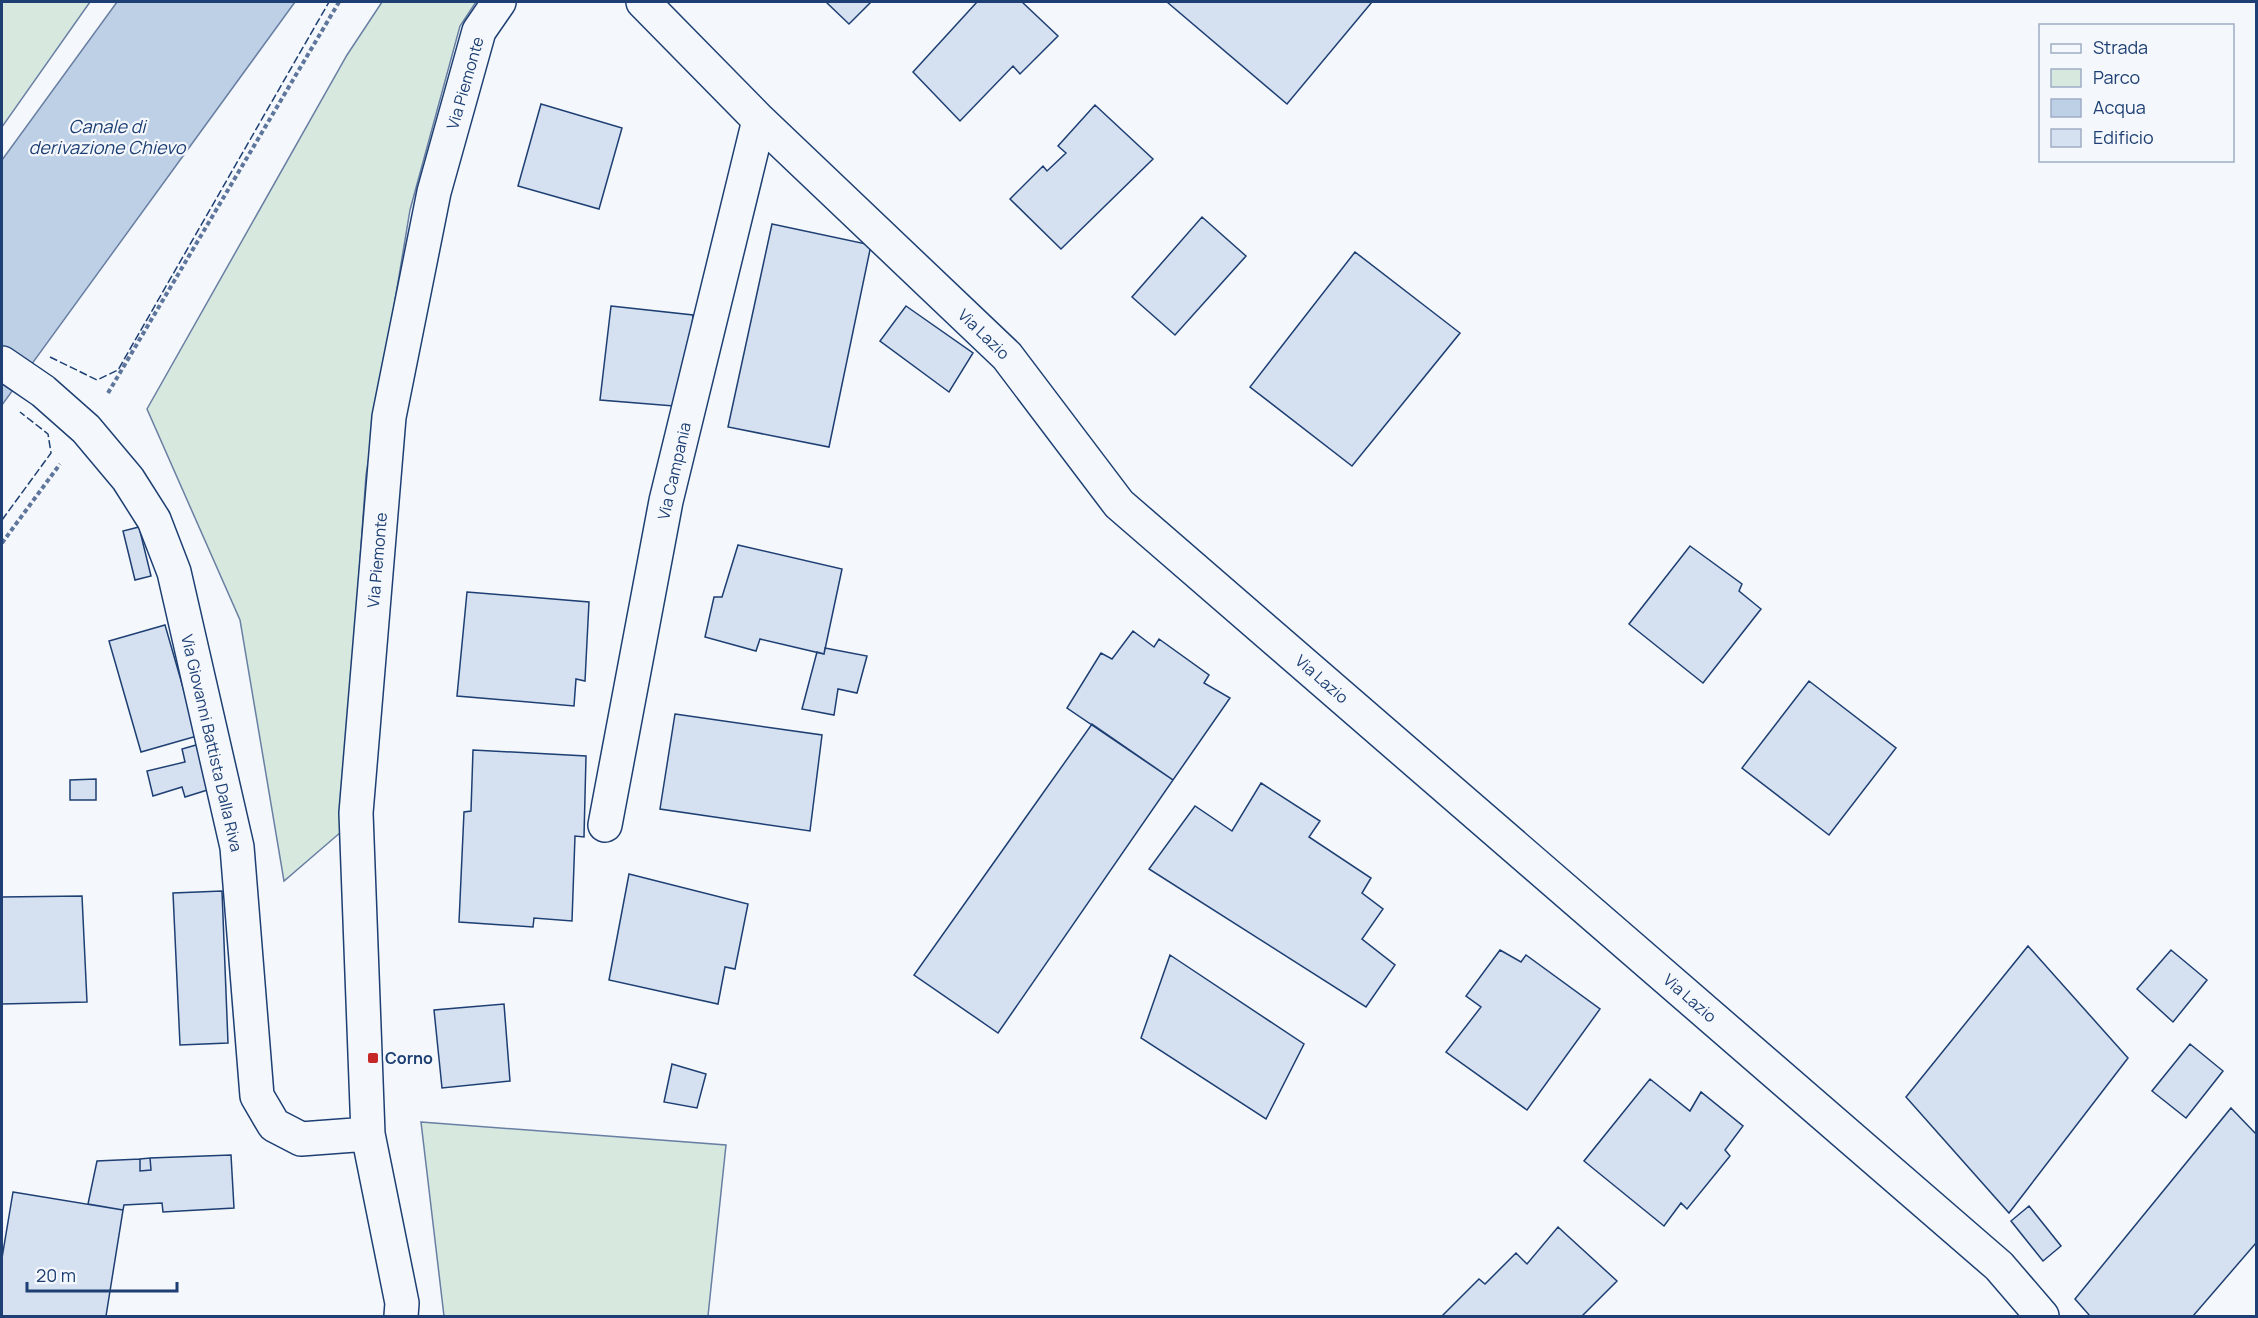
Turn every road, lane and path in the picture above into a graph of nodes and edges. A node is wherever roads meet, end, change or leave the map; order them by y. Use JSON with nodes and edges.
{"nodes":[{"id":1,"x":339,"y":2,"type":"edge"},
{"id":2,"x":499,"y":2,"type":"edge"},
{"id":3,"x":643,"y":2,"type":"edge"},
{"id":4,"x":759,"y":120,"type":"junction"},
{"id":5,"x":2,"y":363,"type":"edge"},
{"id":6,"x":86,"y":429,"type":"junction"},
{"id":7,"x":2,"y":543,"type":"edge"},
{"id":8,"x":605,"y":825,"type":"dead end"},
{"id":9,"x":368,"y":1134,"type":"junction"},
{"id":10,"x":401,"y":1317,"type":"edge"},
{"id":11,"x":2042,"y":1317,"type":"edge"}],
"edges":[{"from":1,"to":6,"type":"path"},
{"from":2,"to":9,"type":"street","name":"Via Piemonte"},
{"from":3,"to":4,"type":"street","name":"Via Lazio"},
{"from":4,"to":8,"type":"street","name":"Via Campania"},
{"from":4,"to":11,"type":"street","name":"Via Lazio"},
{"from":5,"to":6,"type":"street","name":"Via Giovanni Battista Dalla Riva"},
{"from":6,"to":7,"type":"path"},
{"from":6,"to":9,"type":"street","name":"Via Giovanni Battista Dalla Riva"},
{"from":9,"to":10,"type":"street","name":"Via Piemonte"}]}
